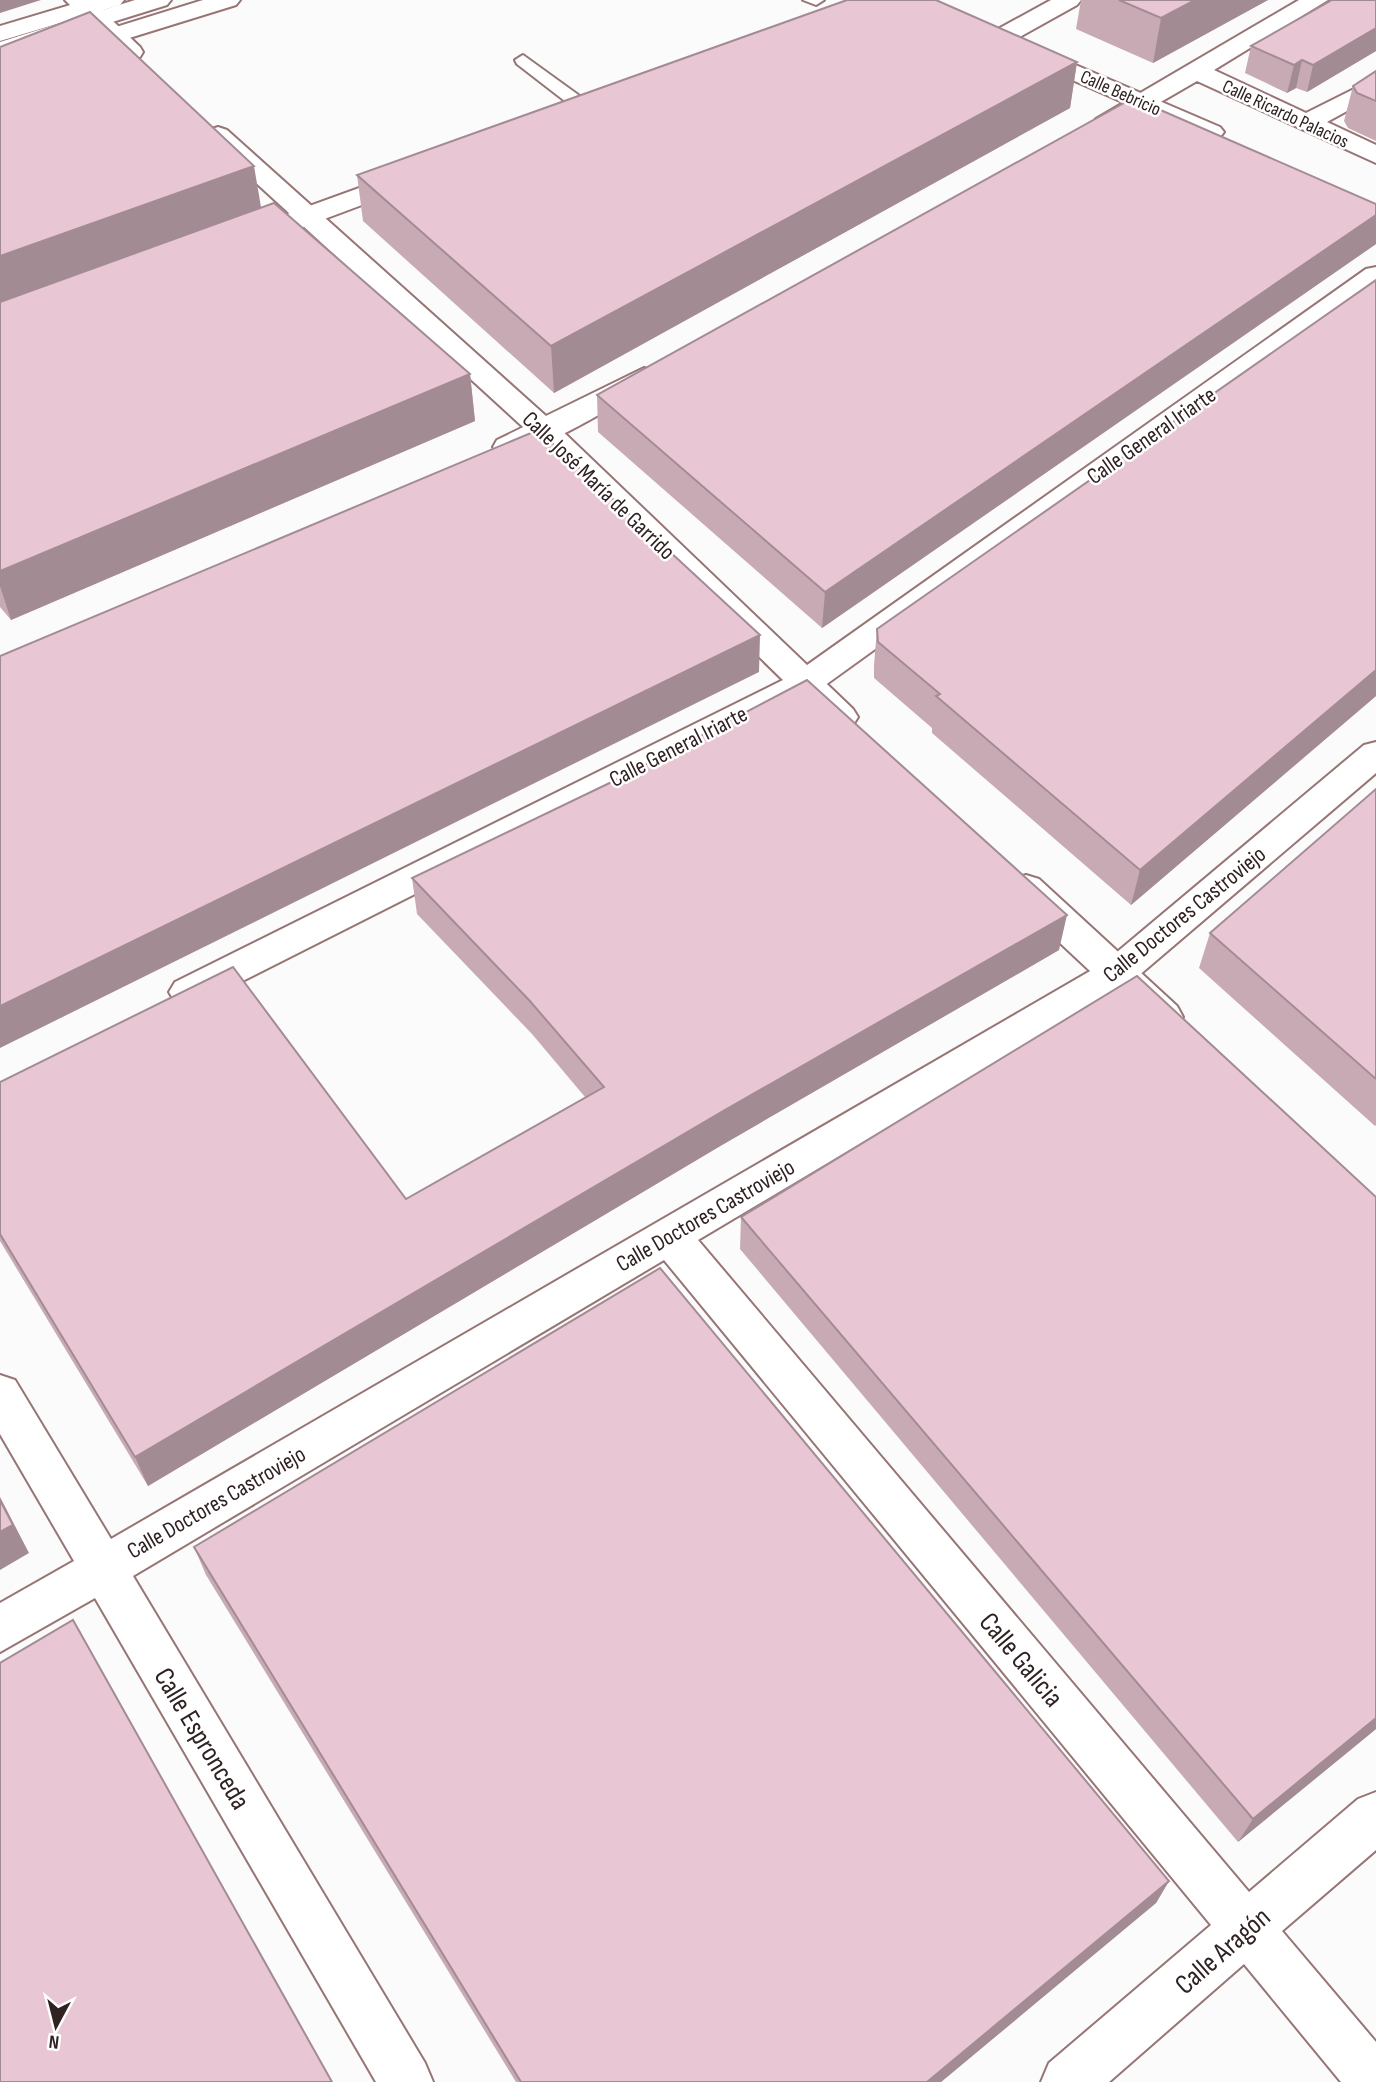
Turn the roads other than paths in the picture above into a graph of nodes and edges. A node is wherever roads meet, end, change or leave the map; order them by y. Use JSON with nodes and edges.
{"nodes":[{"id":1,"x":159,"y":0,"type":"edge"},
{"id":2,"x":228,"y":0,"type":"edge"},
{"id":3,"x":1069,"y":0,"type":"edge"},
{"id":4,"x":1316,"y":0,"type":"edge"},
{"id":5,"x":97,"y":13,"type":"edge"},
{"id":6,"x":974,"y":30,"type":"edge"},
{"id":7,"x":0,"y":34,"type":"edge"},
{"id":8,"x":998,"y":40,"type":"junction"},
{"id":9,"x":0,"y":50,"type":"edge"},
{"id":10,"x":523,"y":60,"type":"dead end"},
{"id":11,"x":0,"y":71,"type":"edge"},
{"id":12,"x":1196,"y":71,"type":"junction"},
{"id":13,"x":152,"y":73,"type":"edge"},
{"id":14,"x":1376,"y":85,"type":"edge"},
{"id":15,"x":614,"y":102,"type":"edge"},
{"id":16,"x":1144,"y":102,"type":"junction"},
{"id":17,"x":192,"y":110,"type":"edge"},
{"id":18,"x":589,"y":111,"type":"junction"},
{"id":19,"x":564,"y":120,"type":"edge"},
{"id":20,"x":1307,"y":123,"type":"junction"},
{"id":21,"x":1083,"y":136,"type":"edge"},
{"id":22,"x":1229,"y":141,"type":"edge"},
{"id":23,"x":1376,"y":155,"type":"edge"},
{"id":24,"x":427,"y":172,"type":"edge"},
{"id":25,"x":305,"y":218,"type":"junction"},
{"id":26,"x":218,"y":249,"type":"edge"},
{"id":27,"x":1376,"y":275,"type":"edge"},
{"id":28,"x":672,"y":361,"type":"edge"},
{"id":29,"x":545,"y":431,"type":"junction"},
{"id":30,"x":481,"y":458,"type":"edge"},
{"id":31,"x":805,"y":682,"type":"junction"},
{"id":32,"x":864,"y":738,"type":"edge"},
{"id":33,"x":1376,"y":754,"type":"edge"},
{"id":34,"x":1004,"y":868,"type":"edge"},
{"id":35,"x":1117,"y":973,"type":"junction"},
{"id":36,"x":161,"y":1006,"type":"edge"},
{"id":37,"x":1183,"y":1034,"type":"edge"},
{"id":38,"x":669,"y":1236,"type":"junction"},
{"id":39,"x":0,"y":1394,"type":"edge"},
{"id":40,"x":103,"y":1569,"type":"junction"},
{"id":41,"x":0,"y":1629,"type":"edge"},
{"id":42,"x":1376,"y":1817,"type":"edge"},
{"id":43,"x":1247,"y":1928,"type":"junction"},
{"id":44,"x":406,"y":2082,"type":"edge"},
{"id":45,"x":1068,"y":2082,"type":"edge"},
{"id":46,"x":1375,"y":2082,"type":"edge"}],
"edges":[{"from":1,"to":5,"type":"street"},
{"from":2,"to":5,"type":"street"},
{"from":3,"to":8,"type":"street"},
{"from":4,"to":12,"type":"street"},
{"from":5,"to":7,"type":"street"},
{"from":5,"to":9,"type":"street"},
{"from":5,"to":11,"type":"street"},
{"from":5,"to":13,"type":"street"},
{"from":6,"to":8,"type":"street","name":"Calle Bebricio"},
{"from":8,"to":16,"type":"street","name":"Calle Bebricio"},
{"from":10,"to":18,"type":"lane"},
{"from":12,"to":16,"type":"street"},
{"from":12,"to":20,"type":"street","name":"Calle Ricardo Palacios"},
{"from":14,"to":20,"type":"street"},
{"from":15,"to":18,"type":"street"},
{"from":16,"to":21,"type":"street"},
{"from":16,"to":22,"type":"street","name":"Calle Bebricio"},
{"from":17,"to":25,"type":"street","name":"Calle José María de Garrido"},
{"from":18,"to":19,"type":"street"},
{"from":20,"to":23,"type":"street","name":"Calle Ricardo Palacios"},
{"from":24,"to":25,"type":"street"},
{"from":25,"to":26,"type":"street"},
{"from":25,"to":29,"type":"street","name":"Calle José María de Garrido"},
{"from":27,"to":31,"type":"street","name":"Calle General Iriarte"},
{"from":28,"to":29,"type":"street"},
{"from":29,"to":30,"type":"street"},
{"from":29,"to":31,"type":"street","name":"Calle José María de Garrido"},
{"from":31,"to":32,"type":"street","name":"Calle José María de Garrido"},
{"from":31,"to":36,"type":"street","name":"Calle General Iriarte"},
{"from":33,"to":35,"type":"street","name":"Calle Doctores Castroviejo"},
{"from":34,"to":35,"type":"street"},
{"from":35,"to":37,"type":"street"},
{"from":35,"to":38,"type":"street","name":"Calle Doctores Castroviejo"},
{"from":38,"to":40,"type":"street","name":"Calle Doctores Castroviejo"},
{"from":38,"to":43,"type":"street","name":"Calle Galicia"},
{"from":39,"to":40,"type":"street","name":"Calle Espronceda"},
{"from":40,"to":41,"type":"street","name":"Calle Doctores Castroviejo"},
{"from":40,"to":44,"type":"street","name":"Calle Espronceda"},
{"from":42,"to":43,"type":"street","name":"Calle Aragón"},
{"from":43,"to":45,"type":"street","name":"Calle Aragón"},
{"from":43,"to":46,"type":"street","name":"Calle Galicia"}]}
